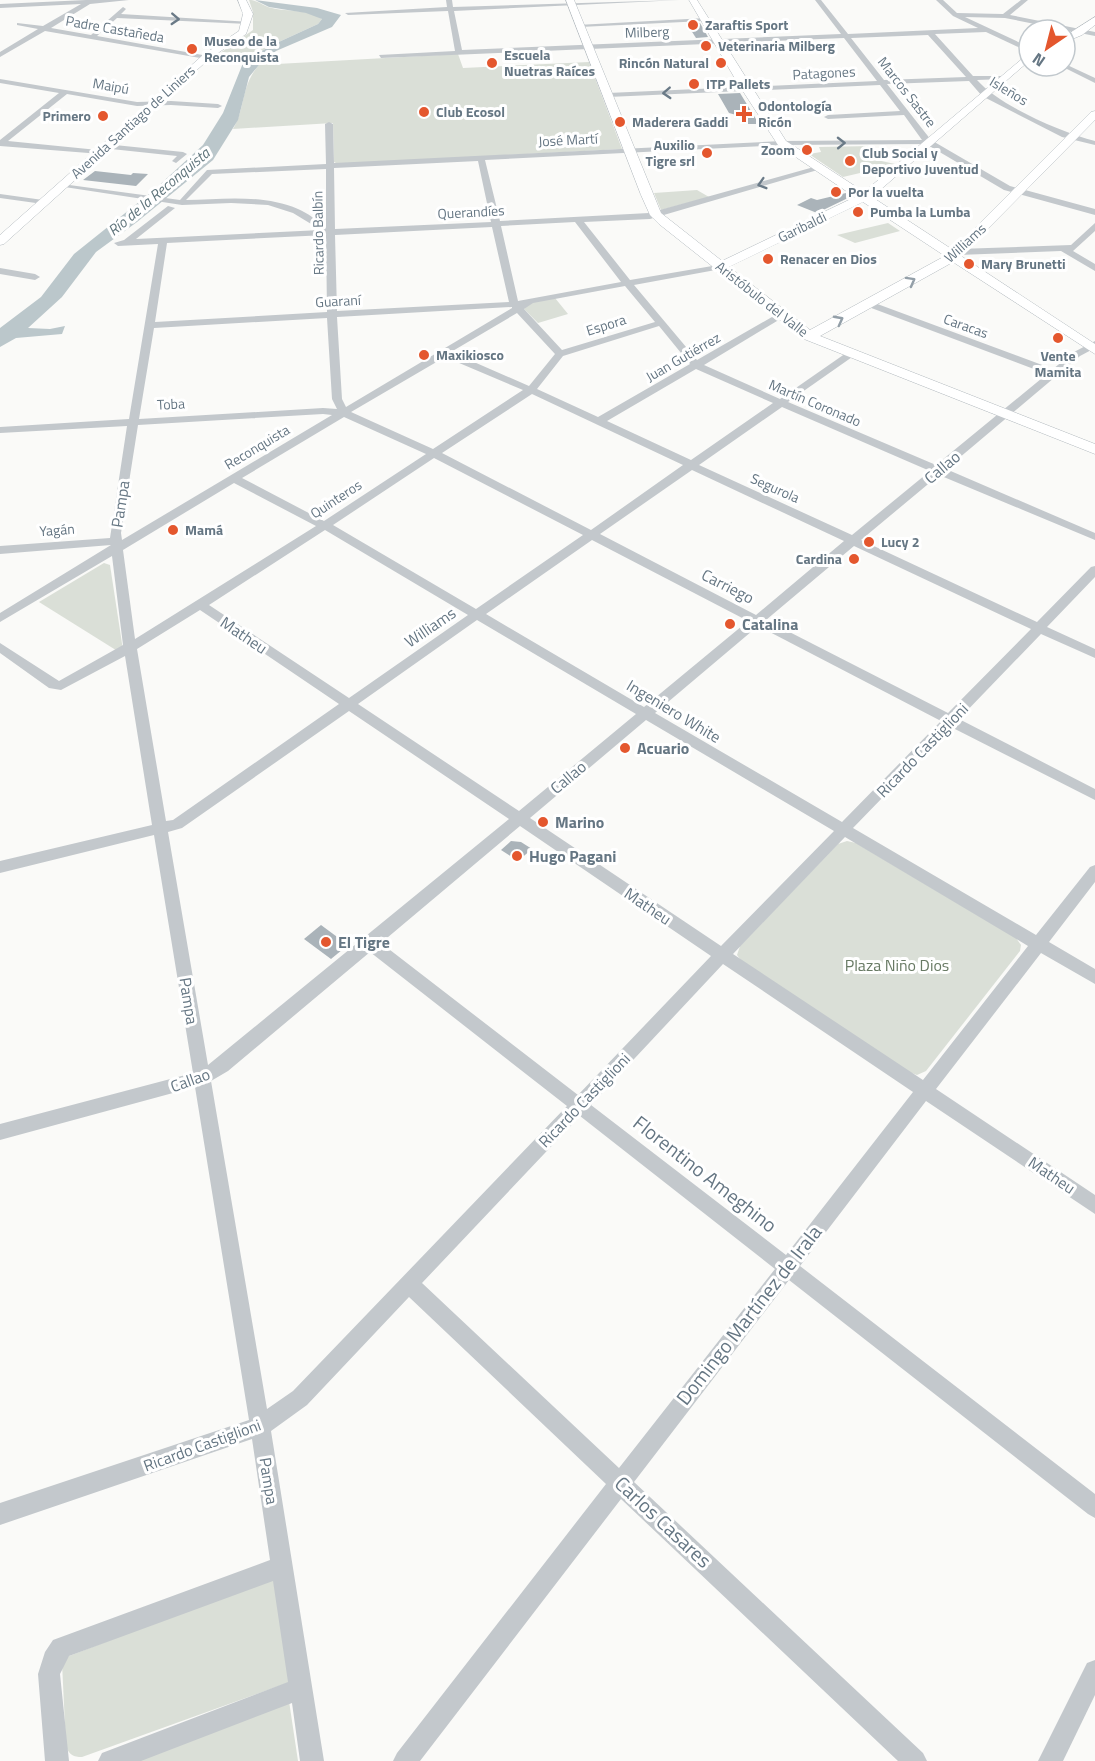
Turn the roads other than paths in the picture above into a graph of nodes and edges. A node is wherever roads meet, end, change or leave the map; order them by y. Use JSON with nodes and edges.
{"nodes":[{"id":1,"x":126,"y":0,"type":"edge"},
{"id":2,"x":131,"y":0,"type":"edge"},
{"id":3,"x":242,"y":0,"type":"edge"},
{"id":4,"x":449,"y":0,"type":"edge"},
{"id":5,"x":677,"y":0,"type":"edge"},
{"id":6,"x":693,"y":0,"type":"edge"},
{"id":7,"x":818,"y":0,"type":"edge"},
{"id":8,"x":939,"y":0,"type":"edge"},
{"id":9,"x":1025,"y":0,"type":"edge"},
{"id":10,"x":89,"y":2,"type":"junction"},
{"id":11,"x":571,"y":2,"type":"edge"},
{"id":12,"x":0,"y":6,"type":"edge"},
{"id":13,"x":451,"y":9,"type":"junction"},
{"id":14,"x":348,"y":13,"type":"dead end"},
{"id":15,"x":955,"y":15,"type":"junction"},
{"id":16,"x":116,"y":16,"type":"junction"},
{"id":17,"x":1005,"y":16,"type":"junction"},
{"id":18,"x":704,"y":19,"type":"junction"},
{"id":19,"x":1095,"y":20,"type":"edge"},
{"id":20,"x":248,"y":22,"type":"junction"},
{"id":21,"x":20,"y":24,"type":"dead end"},
{"id":22,"x":580,"y":25,"type":"junction"},
{"id":23,"x":44,"y":29,"type":"junction"},
{"id":24,"x":987,"y":30,"type":"junction"},
{"id":25,"x":1082,"y":31,"type":"junction"},
{"id":26,"x":929,"y":32,"type":"junction"},
{"id":27,"x":1077,"y":33,"type":"edge"},
{"id":28,"x":1095,"y":34,"type":"edge"},
{"id":29,"x":846,"y":36,"type":"junction"},
{"id":30,"x":92,"y":37,"type":"junction"},
{"id":31,"x":717,"y":41,"type":"junction"},
{"id":32,"x":1017,"y":44,"type":"edge"},
{"id":33,"x":0,"y":45,"type":"edge"},
{"id":34,"x":16,"y":45,"type":"junction"},
{"id":35,"x":589,"y":46,"type":"junction"},
{"id":36,"x":459,"y":53,"type":"junction"},
{"id":37,"x":0,"y":55,"type":"edge"},
{"id":38,"x":381,"y":56,"type":"dead end"},
{"id":39,"x":206,"y":57,"type":"junction"},
{"id":40,"x":1017,"y":66,"type":"edge"},
{"id":41,"x":1077,"y":72,"type":"edge"},
{"id":42,"x":1005,"y":77,"type":"junction"},
{"id":43,"x":971,"y":79,"type":"junction"},
{"id":44,"x":0,"y":81,"type":"edge"},
{"id":45,"x":1095,"y":81,"type":"edge"},
{"id":46,"x":883,"y":82,"type":"junction"},
{"id":47,"x":746,"y":89,"type":"junction"},
{"id":48,"x":65,"y":92,"type":"junction"},
{"id":49,"x":985,"y":94,"type":"junction"},
{"id":50,"x":608,"y":95,"type":"junction"},
{"id":51,"x":154,"y":104,"type":"junction"},
{"id":52,"x":218,"y":106,"type":"dead end"},
{"id":53,"x":906,"y":112,"type":"junction"},
{"id":54,"x":1095,"y":114,"type":"edge"},
{"id":55,"x":828,"y":117,"type":"dead end"},
{"id":56,"x":329,"y":124,"type":"dead end"},
{"id":57,"x":1072,"y":138,"type":"junction"},
{"id":58,"x":928,"y":142,"type":"junction"},
{"id":59,"x":782,"y":143,"type":"junction"},
{"id":60,"x":1095,"y":143,"type":"edge"},
{"id":61,"x":0,"y":144,"type":"edge"},
{"id":62,"x":102,"y":149,"type":"junction"},
{"id":63,"x":631,"y":150,"type":"junction"},
{"id":64,"x":481,"y":158,"type":"junction"},
{"id":65,"x":176,"y":161,"type":"dead end"},
{"id":66,"x":330,"y":165,"type":"junction"},
{"id":67,"x":818,"y":167,"type":"junction"},
{"id":68,"x":62,"y":186,"type":"junction"},
{"id":69,"x":1018,"y":192,"type":"junction"},
{"id":70,"x":0,"y":196,"type":"edge"},
{"id":71,"x":863,"y":197,"type":"junction"},
{"id":72,"x":43,"y":202,"type":"junction"},
{"id":73,"x":176,"y":203,"type":"junction"},
{"id":74,"x":1095,"y":212,"type":"edge"},
{"id":75,"x":656,"y":215,"type":"junction"},
{"id":76,"x":578,"y":220,"type":"junction"},
{"id":77,"x":498,"y":224,"type":"junction"},
{"id":78,"x":1095,"y":226,"type":"edge"},
{"id":79,"x":331,"y":233,"type":"junction"},
{"id":80,"x":0,"y":241,"type":"edge"},
{"id":81,"x":163,"y":242,"type":"junction"},
{"id":82,"x":1064,"y":249,"type":"junction"},
{"id":83,"x":955,"y":254,"type":"junction"},
{"id":84,"x":721,"y":266,"type":"junction"},
{"id":85,"x":1095,"y":268,"type":"edge"},
{"id":86,"x":0,"y":272,"type":"edge"},
{"id":87,"x":35,"y":277,"type":"dead end"},
{"id":88,"x":628,"y":285,"type":"junction"},
{"id":89,"x":529,"y":302,"type":"joint"},
{"id":90,"x":868,"y":304,"type":"junction"},
{"id":91,"x":515,"y":306,"type":"junction"},
{"id":92,"x":332,"y":315,"type":"junction"},
{"id":93,"x":782,"y":315,"type":"junction"},
{"id":94,"x":660,"y":323,"type":"junction"},
{"id":95,"x":148,"y":325,"type":"junction"},
{"id":96,"x":809,"y":336,"type":"junction"},
{"id":97,"x":1093,"y":346,"type":"edge"},
{"id":98,"x":442,"y":352,"type":"junction"},
{"id":99,"x":852,"y":353,"type":"junction"},
{"id":100,"x":560,"y":354,"type":"junction"},
{"id":101,"x":696,"y":365,"type":"junction"},
{"id":102,"x":1054,"y":373,"type":"junction"},
{"id":103,"x":531,"y":390,"type":"junction"},
{"id":104,"x":781,"y":403,"type":"junction"},
{"id":105,"x":344,"y":412,"type":"junction"},
{"id":106,"x":1006,"y":415,"type":"junction"},
{"id":107,"x":134,"y":422,"type":"junction"},
{"id":108,"x":598,"y":422,"type":"junction"},
{"id":109,"x":0,"y":430,"type":"edge"},
{"id":110,"x":1095,"y":449,"type":"edge"},
{"id":111,"x":433,"y":453,"type":"junction"},
{"id":112,"x":691,"y":466,"type":"junction"},
{"id":113,"x":938,"y":470,"type":"junction"},
{"id":114,"x":234,"y":479,"type":"junction"},
{"id":115,"x":324,"y":525,"type":"junction"},
{"id":116,"x":593,"y":536,"type":"junction"},
{"id":117,"x":1095,"y":537,"type":"edge"},
{"id":118,"x":855,"y":540,"type":"junction"},
{"id":119,"x":117,"y":545,"type":"junction"},
{"id":120,"x":0,"y":550,"type":"edge"},
{"id":121,"x":1095,"y":570,"type":"edge"},
{"id":122,"x":201,"y":605,"type":"junction"},
{"id":123,"x":479,"y":615,"type":"junction"},
{"id":124,"x":0,"y":618,"type":"edge"},
{"id":125,"x":757,"y":620,"type":"junction"},
{"id":126,"x":1040,"y":628,"type":"junction"},
{"id":127,"x":0,"y":647,"type":"edge"},
{"id":128,"x":130,"y":648,"type":"junction"},
{"id":129,"x":1095,"y":654,"type":"edge"},
{"id":130,"x":347,"y":705,"type":"junction"},
{"id":131,"x":645,"y":713,"type":"junction"},
{"id":132,"x":951,"y":719,"type":"junction"},
{"id":133,"x":1095,"y":795,"type":"edge"},
{"id":134,"x":518,"y":819,"type":"junction"},
{"id":135,"x":161,"y":829,"type":"junction"},
{"id":136,"x":845,"y":830,"type":"junction"},
{"id":137,"x":0,"y":867,"type":"edge"},
{"id":138,"x":1095,"y":871,"type":"edge"},
{"id":139,"x":371,"y":944,"type":"junction"},
{"id":140,"x":1038,"y":944,"type":"junction"},
{"id":141,"x":722,"y":955,"type":"junction"},
{"id":142,"x":1095,"y":976,"type":"edge"},
{"id":143,"x":202,"y":1078,"type":"junction"},
{"id":144,"x":924,"y":1089,"type":"junction"},
{"id":145,"x":579,"y":1105,"type":"junction"},
{"id":146,"x":0,"y":1132,"type":"edge"},
{"id":147,"x":1095,"y":1205,"type":"edge"},
{"id":148,"x":786,"y":1266,"type":"junction"},
{"id":149,"x":409,"y":1284,"type":"junction"},
{"id":150,"x":260,"y":1426,"type":"junction"},
{"id":151,"x":620,"y":1482,"type":"junction"},
{"id":152,"x":1095,"y":1507,"type":"edge"},
{"id":153,"x":0,"y":1514,"type":"edge"},
{"id":154,"x":283,"y":1566,"type":"junction"},
{"id":155,"x":1095,"y":1671,"type":"edge"},
{"id":156,"x":302,"y":1688,"type":"junction"},
{"id":157,"x":57,"y":1761,"type":"edge"},
{"id":158,"x":111,"y":1761,"type":"edge"},
{"id":159,"x":312,"y":1761,"type":"edge"},
{"id":160,"x":405,"y":1761,"type":"edge"},
{"id":161,"x":915,"y":1761,"type":"edge"},
{"id":162,"x":1050,"y":1761,"type":"edge"}],
"edges":[{"from":1,"to":10,"type":"street"},
{"from":2,"to":16,"type":"street"},
{"from":3,"to":20,"type":"street"},
{"from":4,"to":13,"type":"street"},
{"from":5,"to":11,"type":"street"},
{"from":6,"to":18,"type":"street"},
{"from":7,"to":29,"type":"street","name":"Marcos Sastre"},
{"from":8,"to":15,"type":"street"},
{"from":9,"to":17,"type":"street"},
{"from":10,"to":12,"type":"street"},
{"from":10,"to":23,"type":"street"},
{"from":11,"to":13,"type":"street"},
{"from":11,"to":22,"type":"street"},
{"from":13,"to":14,"type":"street"},
{"from":13,"to":36,"type":"street"},
{"from":15,"to":17,"type":"street"},
{"from":15,"to":24,"type":"street"},
{"from":16,"to":20,"type":"street","one_way":true},
{"from":16,"to":30,"type":"street"},
{"from":17,"to":25,"type":"street"},
{"from":18,"to":22,"type":"street"},
{"from":18,"to":31,"type":"street"},
{"from":19,"to":25,"type":"street"},
{"from":20,"to":39,"type":"street","name":"Avenida Santiago de Liniers"},
{"from":21,"to":23,"type":"street","name":"Padre Castañeda"},
{"from":22,"to":35,"type":"street"},
{"from":23,"to":30,"type":"street","name":"Padre Castañeda"},
{"from":23,"to":34,"type":"street"},
{"from":24,"to":26,"type":"street","name":"Milberg"},
{"from":24,"to":32,"type":"street"},
{"from":25,"to":27,"type":"street"},
{"from":25,"to":28,"type":"street"},
{"from":26,"to":29,"type":"street","name":"Milberg"},
{"from":26,"to":43,"type":"street","name":"Isleños"},
{"from":29,"to":31,"type":"street","name":"Milberg"},
{"from":29,"to":46,"type":"street","name":"Marcos Sastre"},
{"from":30,"to":39,"type":"street","name":"Padre Castañeda"},
{"from":31,"to":35,"type":"street","name":"Milberg"},
{"from":31,"to":47,"type":"street"},
{"from":33,"to":34,"type":"street"},
{"from":34,"to":37,"type":"street"},
{"from":35,"to":36,"type":"street","name":"Milberg"},
{"from":35,"to":50,"type":"street"},
{"from":36,"to":38,"type":"street","name":"Milberg"},
{"from":39,"to":51,"type":"street","name":"Avenida Santiago de Liniers"},
{"from":40,"to":42,"type":"street","name":"Garibaldi"},
{"from":41,"to":45,"type":"street"},
{"from":42,"to":43,"type":"street","name":"Patagones"},
{"from":42,"to":49,"type":"street","name":"Garibaldi"},
{"from":43,"to":46,"type":"street","name":"Patagones"},
{"from":43,"to":49,"type":"street","name":"Isleños"},
{"from":44,"to":48,"type":"street","name":"Maipú"},
{"from":46,"to":47,"type":"street","name":"Patagones"},
{"from":46,"to":53,"type":"street","name":"Marcos Sastre"},
{"from":47,"to":50,"type":"street","name":"Patagones","one_way":true},
{"from":47,"to":59,"type":"street"},
{"from":48,"to":51,"type":"street","name":"Maipú"},
{"from":48,"to":61,"type":"street"},
{"from":49,"to":57,"type":"street","name":"Isleños"},
{"from":49,"to":58,"type":"street","name":"Garibaldi"},
{"from":50,"to":63,"type":"street"},
{"from":51,"to":52,"type":"street","name":"Maipú"},
{"from":51,"to":62,"type":"street","name":"Avenida Santiago de Liniers"},
{"from":53,"to":55,"type":"street"},
{"from":53,"to":58,"type":"street","name":"Marcos Sastre"},
{"from":54,"to":57,"type":"street","name":"Williams"},
{"from":56,"to":66,"type":"street","name":"Ricardo Balbín"},
{"from":57,"to":60,"type":"street","name":"Isleños"},
{"from":57,"to":69,"type":"street","name":"Williams"},
{"from":59,"to":58,"type":"street","name":"José Martí","one_way":true},
{"from":58,"to":69,"type":"street","name":"Marcos Sastre"},
{"from":58,"to":71,"type":"street","name":"Garibaldi"},
{"from":59,"to":63,"type":"street","name":"José Martí"},
{"from":59,"to":67,"type":"street"},
{"from":61,"to":62,"type":"street"},
{"from":62,"to":65,"type":"street"},
{"from":62,"to":68,"type":"street","name":"Avenida Santiago de Liniers"},
{"from":63,"to":64,"type":"street","name":"José Martí"},
{"from":63,"to":75,"type":"street"},
{"from":64,"to":66,"type":"street","name":"José Martí"},
{"from":64,"to":77,"type":"street"},
{"from":66,"to":73,"type":"street","name":"José Martí"},
{"from":66,"to":79,"type":"street","name":"Ricardo Balbín"},
{"from":67,"to":71,"type":"street"},
{"from":67,"to":75,"type":"street","name":"Querandíes","one_way":true},
{"from":68,"to":72,"type":"street","name":"Avenida Santiago de Liniers"},
{"from":68,"to":73,"type":"street"},
{"from":69,"to":74,"type":"street","name":"Marcos Sastre"},
{"from":69,"to":83,"type":"street","name":"Williams"},
{"from":70,"to":72,"type":"street"},
{"from":71,"to":83,"type":"street"},
{"from":71,"to":84,"type":"street","name":"Garibaldi"},
{"from":72,"to":80,"type":"street","name":"Avenida Santiago de Liniers"},
{"from":73,"to":79,"type":"street"},
{"from":73,"to":81,"type":"street","name":"Querandíes"},
{"from":75,"to":76,"type":"street","name":"Querandíes"},
{"from":75,"to":84,"type":"street","name":"Aristóbulo del Valle"},
{"from":76,"to":77,"type":"street","name":"Querandíes"},
{"from":76,"to":88,"type":"street","name":"Martín Coronado"},
{"from":77,"to":79,"type":"street","name":"Querandíes"},
{"from":77,"to":91,"type":"street"},
{"from":78,"to":82,"type":"street"},
{"from":79,"to":81,"type":"street","name":"Querandíes"},
{"from":79,"to":92,"type":"street","name":"Ricardo Balbín"},
{"from":81,"to":95,"type":"street","name":"Pampa"},
{"from":82,"to":83,"type":"street"},
{"from":82,"to":85,"type":"street"},
{"from":90,"to":83,"type":"street","name":"Williams","one_way":true},
{"from":83,"to":97,"type":"street"},
{"from":84,"to":88,"type":"street","name":"Garibaldi"},
{"from":84,"to":93,"type":"street","name":"Aristóbulo del Valle"},
{"from":86,"to":87,"type":"street"},
{"from":88,"to":89,"type":"street","name":"Garibaldi"},
{"from":88,"to":94,"type":"street","name":"Martín Coronado"},
{"from":89,"to":91,"type":"street","name":"Reconquista"},
{"from":96,"to":90,"type":"street","name":"Williams","one_way":true},
{"from":90,"to":102,"type":"street","name":"Caracas"},
{"from":91,"to":92,"type":"street","name":"Guaraní"},
{"from":91,"to":98,"type":"street","name":"Reconquista"},
{"from":91,"to":100,"type":"street"},
{"from":92,"to":95,"type":"street","name":"Guaraní"},
{"from":92,"to":105,"type":"street","name":"Ricardo Balbín"},
{"from":93,"to":96,"type":"street","name":"Aristóbulo del Valle"},
{"from":93,"to":101,"type":"street","name":"Juan Gutiérrez"},
{"from":94,"to":100,"type":"street","name":"Espora"},
{"from":94,"to":101,"type":"street","name":"Martín Coronado"},
{"from":95,"to":107,"type":"street","name":"Pampa"},
{"from":96,"to":99,"type":"street","name":"Aristóbulo del Valle"},
{"from":97,"to":102,"type":"street","name":"Callao"},
{"from":98,"to":103,"type":"street","name":"Segurola"},
{"from":98,"to":105,"type":"street","name":"Reconquista"},
{"from":99,"to":104,"type":"street","name":"Williams"},
{"from":99,"to":106,"type":"street","name":"Aristóbulo del Valle"},
{"from":100,"to":103,"type":"street","name":"Quinteros"},
{"from":101,"to":104,"type":"street","name":"Martín Coronado"},
{"from":101,"to":108,"type":"street","name":"Juan Gutiérrez"},
{"from":102,"to":106,"type":"street","name":"Callao"},
{"from":103,"to":108,"type":"street","name":"Segurola"},
{"from":103,"to":111,"type":"street","name":"Quinteros"},
{"from":104,"to":112,"type":"street","name":"Williams"},
{"from":104,"to":113,"type":"street","name":"Martín Coronado"},
{"from":105,"to":107,"type":"street","name":"Toba"},
{"from":105,"to":111,"type":"street","name":"Carriego"},
{"from":105,"to":114,"type":"street","name":"Reconquista"},
{"from":106,"to":110,"type":"street","name":"Aristóbulo del Valle"},
{"from":106,"to":113,"type":"street","name":"Callao"},
{"from":107,"to":109,"type":"street","name":"Toba"},
{"from":107,"to":119,"type":"street","name":"Pampa"},
{"from":108,"to":112,"type":"street","name":"Segurola"},
{"from":111,"to":115,"type":"street","name":"Quinteros"},
{"from":111,"to":116,"type":"street","name":"Carriego"},
{"from":112,"to":116,"type":"street","name":"Williams"},
{"from":112,"to":118,"type":"street","name":"Segurola"},
{"from":113,"to":117,"type":"street","name":"Martín Coronado"},
{"from":113,"to":118,"type":"street","name":"Callao"},
{"from":114,"to":115,"type":"street","name":"Ingeniero White"},
{"from":114,"to":119,"type":"street","name":"Reconquista"},
{"from":115,"to":122,"type":"street","name":"Quinteros"},
{"from":115,"to":123,"type":"street","name":"Ingeniero White"},
{"from":116,"to":123,"type":"street","name":"Williams"},
{"from":116,"to":125,"type":"street","name":"Carriego"},
{"from":118,"to":125,"type":"street","name":"Callao"},
{"from":118,"to":126,"type":"street","name":"Segurola"},
{"from":119,"to":120,"type":"street","name":"Yagán"},
{"from":119,"to":124,"type":"street","name":"Reconquista"},
{"from":119,"to":128,"type":"street","name":"Pampa"},
{"from":121,"to":126,"type":"street","name":"Ricardo Castiglioni"},
{"from":122,"to":128,"type":"street","name":"Quinteros"},
{"from":122,"to":130,"type":"street","name":"Matheu"},
{"from":123,"to":130,"type":"street","name":"Williams"},
{"from":123,"to":131,"type":"street","name":"Ingeniero White"},
{"from":125,"to":131,"type":"street","name":"Callao"},
{"from":125,"to":132,"type":"street","name":"Carriego"},
{"from":126,"to":129,"type":"street","name":"Segurola"},
{"from":126,"to":132,"type":"street","name":"Ricardo Castiglioni"},
{"from":127,"to":128,"type":"street","name":"Quinteros"},
{"from":128,"to":135,"type":"street","name":"Pampa"},
{"from":130,"to":134,"type":"street","name":"Matheu"},
{"from":130,"to":135,"type":"street","name":"Williams"},
{"from":131,"to":134,"type":"street","name":"Callao"},
{"from":131,"to":136,"type":"street","name":"Ingeniero White"},
{"from":132,"to":133,"type":"street","name":"Carriego"},
{"from":132,"to":136,"type":"street","name":"Ricardo Castiglioni"},
{"from":134,"to":139,"type":"street","name":"Callao"},
{"from":134,"to":141,"type":"street","name":"Matheu"},
{"from":135,"to":137,"type":"street","name":"Williams"},
{"from":135,"to":143,"type":"street","name":"Pampa"},
{"from":136,"to":140,"type":"street","name":"Ingeniero White"},
{"from":136,"to":141,"type":"street","name":"Ricardo Castiglioni"},
{"from":138,"to":140,"type":"street","name":"Domingo Martínez de Irala"},
{"from":139,"to":143,"type":"street","name":"Callao"},
{"from":139,"to":145,"type":"street","name":"Florentino Ameghino"},
{"from":140,"to":142,"type":"street","name":"Ingeniero White"},
{"from":140,"to":144,"type":"street","name":"Domingo Martínez de Irala"},
{"from":141,"to":144,"type":"street","name":"Matheu"},
{"from":141,"to":145,"type":"street","name":"Ricardo Castiglioni"},
{"from":143,"to":146,"type":"street","name":"Callao"},
{"from":143,"to":150,"type":"street","name":"Pampa"},
{"from":144,"to":147,"type":"street","name":"Matheu"},
{"from":144,"to":148,"type":"street","name":"Domingo Martínez de Irala"},
{"from":145,"to":148,"type":"street","name":"Florentino Ameghino"},
{"from":145,"to":149,"type":"street","name":"Ricardo Castiglioni"},
{"from":148,"to":151,"type":"street","name":"Domingo Martínez de Irala"},
{"from":148,"to":152,"type":"street","name":"Florentino Ameghino"},
{"from":149,"to":150,"type":"street","name":"Ricardo Castiglioni"},
{"from":149,"to":151,"type":"street","name":"Carlos Casares"},
{"from":150,"to":153,"type":"street","name":"Ricardo Castiglioni"},
{"from":150,"to":154,"type":"street","name":"Pampa"},
{"from":151,"to":160,"type":"street","name":"Domingo Martínez de Irala"},
{"from":151,"to":161,"type":"street","name":"Carlos Casares"},
{"from":154,"to":156,"type":"street","name":"Pampa"},
{"from":154,"to":157,"type":"street"},
{"from":155,"to":162,"type":"street"},
{"from":156,"to":158,"type":"street"},
{"from":156,"to":159,"type":"street","name":"Pampa"}]}
